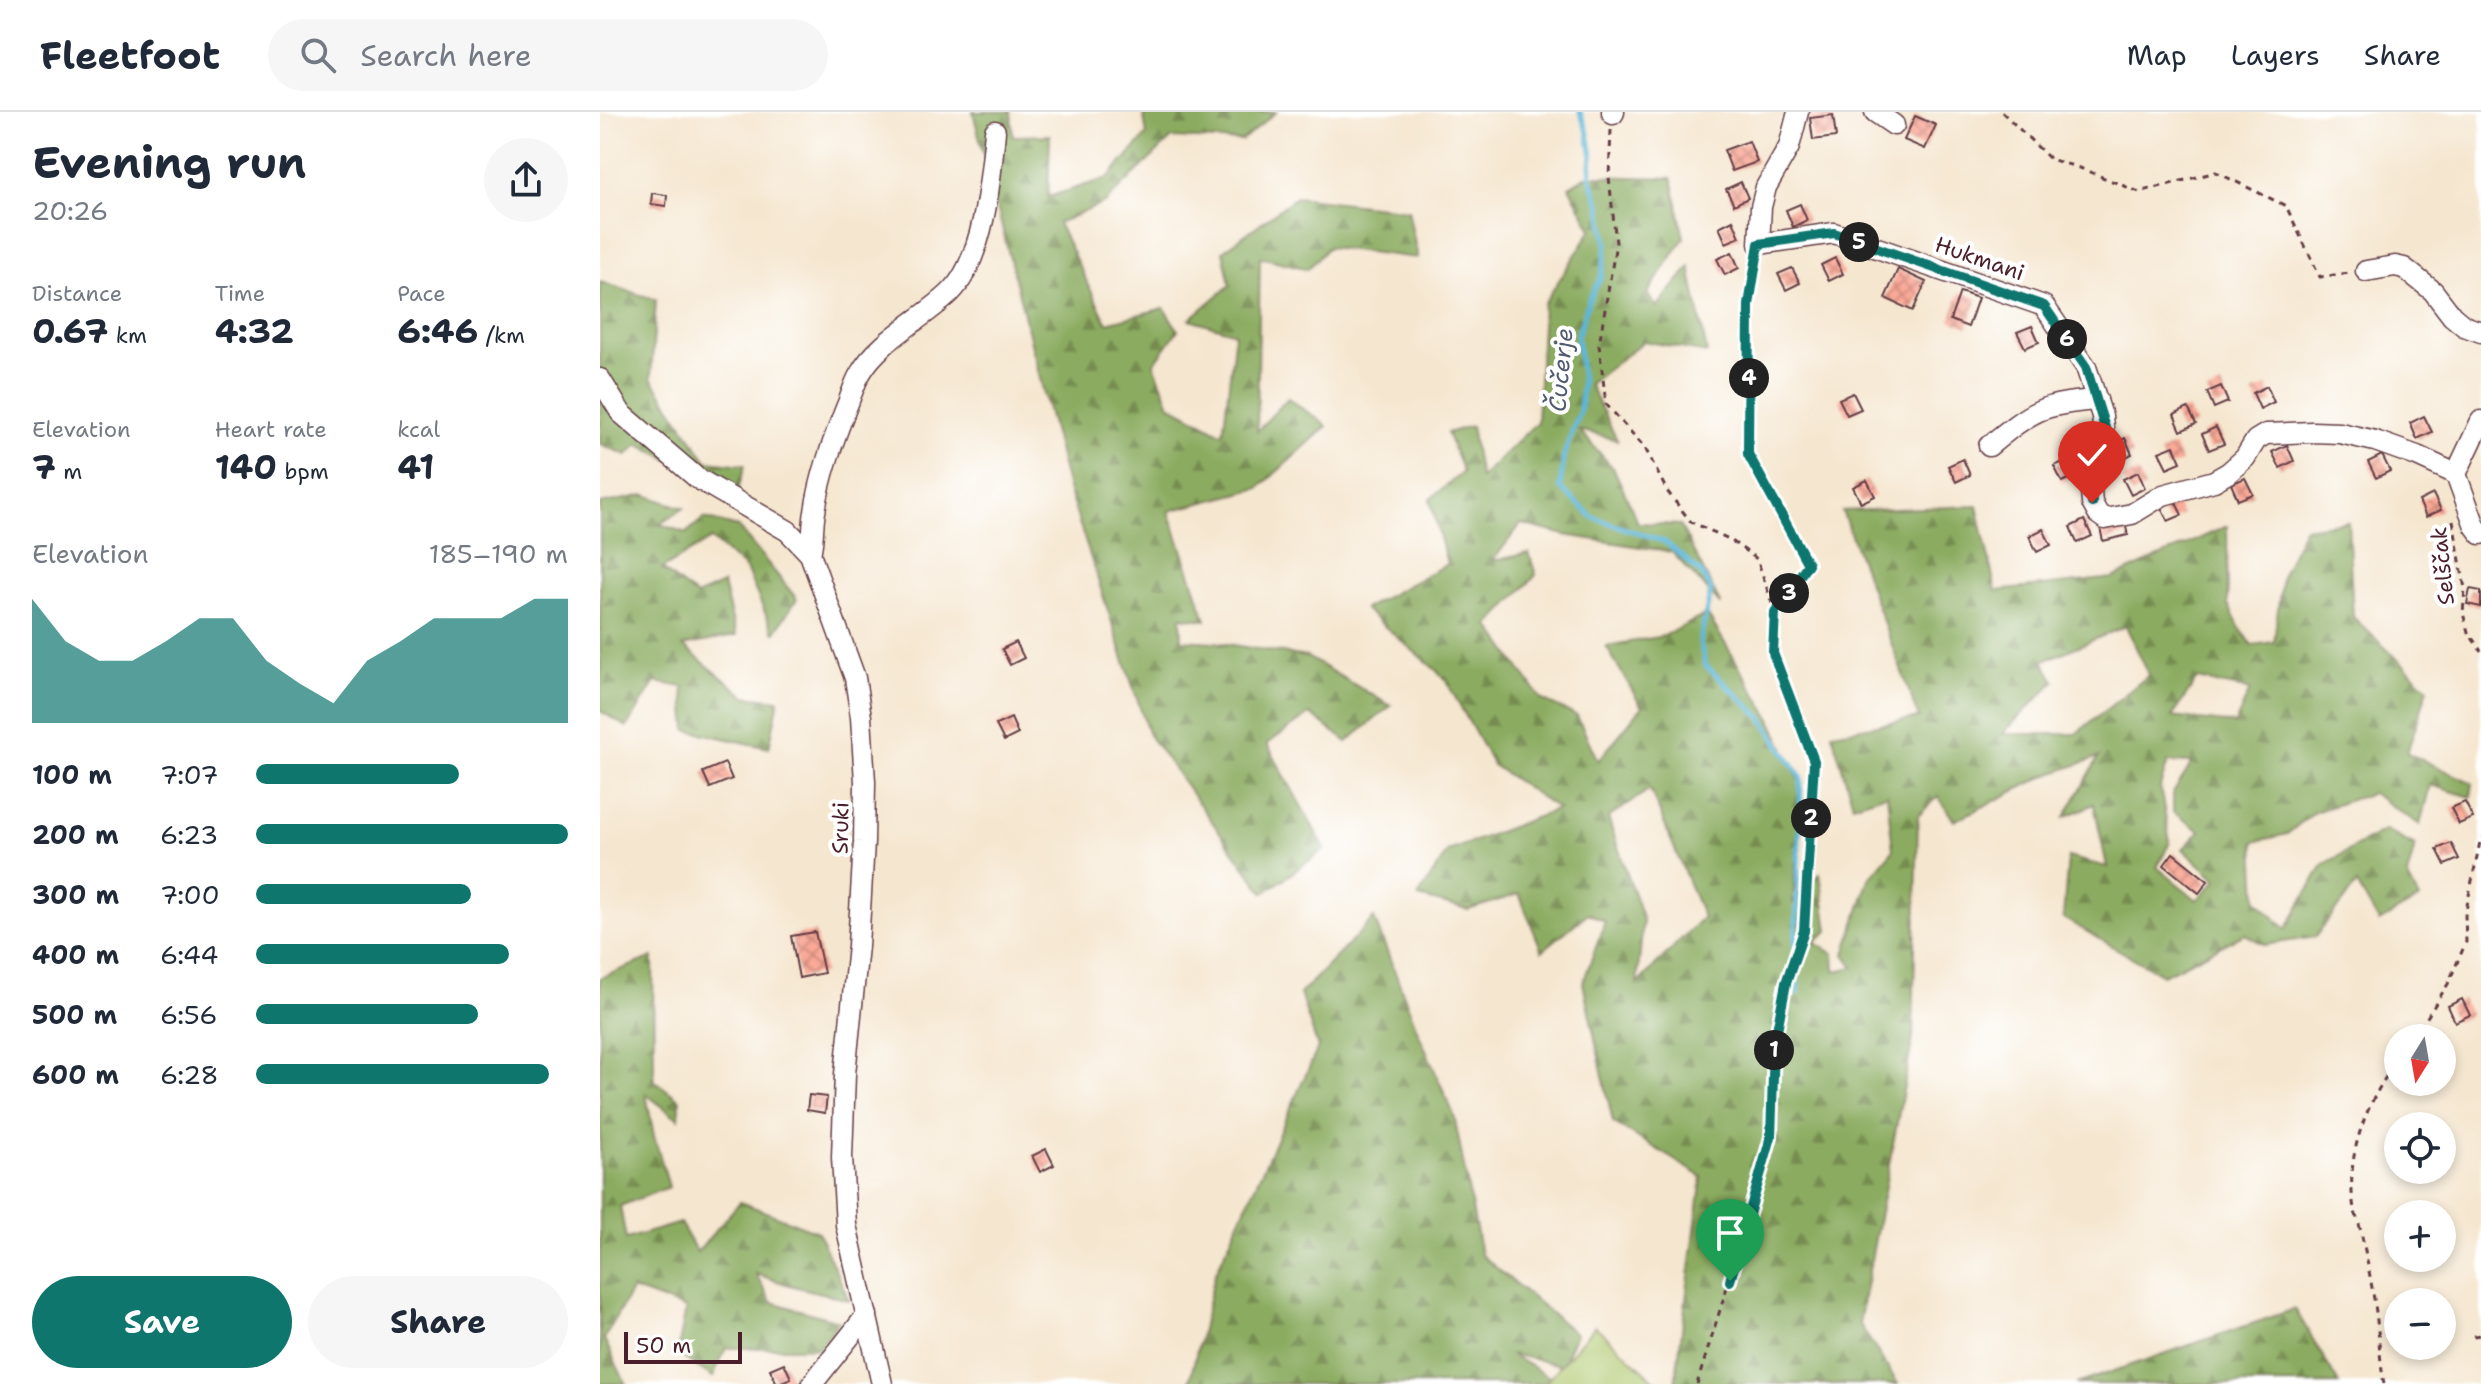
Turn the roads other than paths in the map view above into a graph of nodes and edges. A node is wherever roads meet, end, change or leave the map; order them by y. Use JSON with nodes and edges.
{"nodes":[{"id":1,"x":1798,"y":112,"type":"edge"},
{"id":2,"x":1875,"y":112,"type":"edge"},
{"id":3,"x":1894,"y":125,"type":"dead end"},
{"id":4,"x":995,"y":131,"type":"dead end"},
{"id":5,"x":2366,"y":271,"type":"road end"},
{"id":6,"x":2481,"y":332,"type":"edge"},
{"id":7,"x":600,"y":379,"type":"edge"},
{"id":8,"x":2097,"y":400,"type":"junction"},
{"id":9,"x":2481,"y":421,"type":"edge"},
{"id":10,"x":1989,"y":446,"type":"dead end"},
{"id":11,"x":2456,"y":474,"type":"junction"},
{"id":12,"x":2481,"y":534,"type":"edge"},
{"id":13,"x":810,"y":554,"type":"junction"},
{"id":14,"x":867,"y":1315,"type":"junction"},
{"id":15,"x":812,"y":1384,"type":"edge"},
{"id":16,"x":882,"y":1384,"type":"edge"}],
"edges":[{"from":1,"to":8,"type":"street","name":"Hukmani"},
{"from":2,"to":3,"type":"street"},
{"from":4,"to":13,"type":"street"},
{"from":5,"to":6,"type":"street"},
{"from":7,"to":13,"type":"street","name":"Sruki"},
{"from":8,"to":10,"type":"street"},
{"from":8,"to":11,"type":"street","name":"Hukmani"},
{"from":9,"to":11,"type":"street"},
{"from":11,"to":12,"type":"street"},
{"from":13,"to":14,"type":"street","name":"Sruki"},
{"from":14,"to":15,"type":"street"},
{"from":14,"to":16,"type":"street","name":"Sruki"}]}
